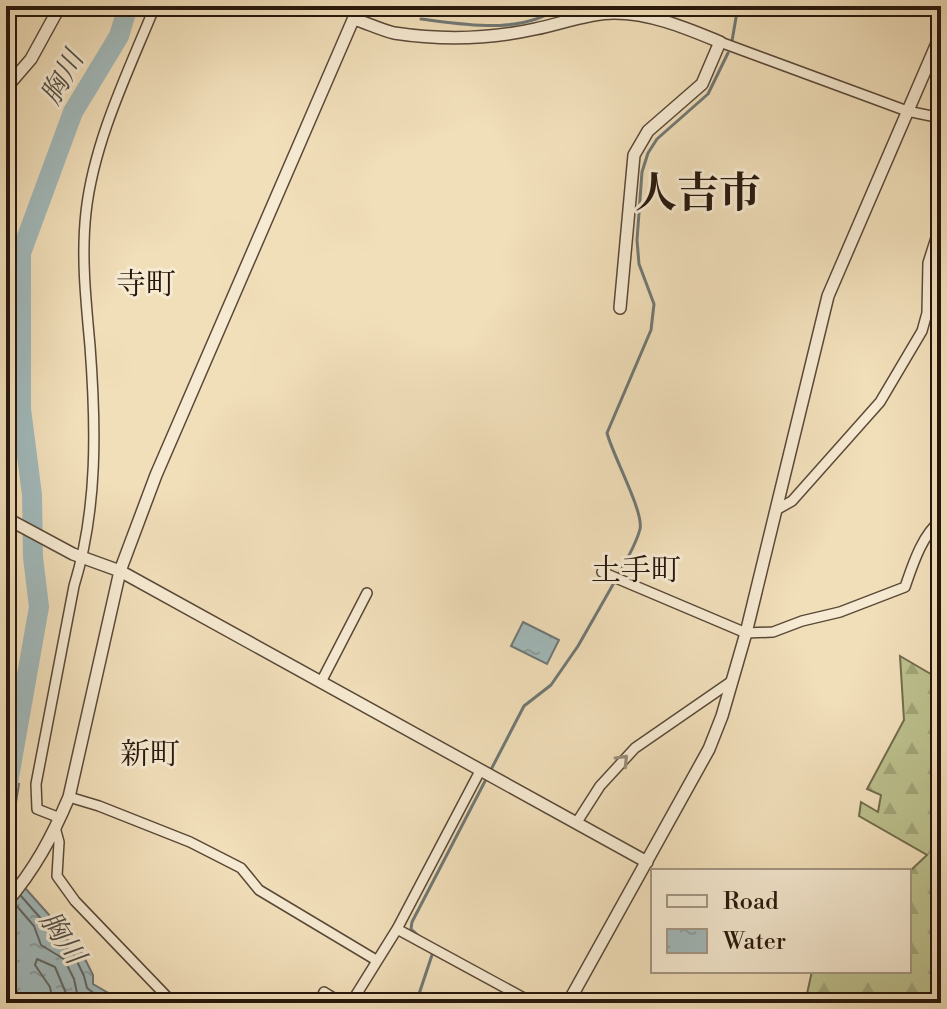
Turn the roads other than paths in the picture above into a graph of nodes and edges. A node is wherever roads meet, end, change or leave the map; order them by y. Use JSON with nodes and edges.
{"nodes":[{"id":1,"x":60,"y":6,"type":"edge"},
{"id":2,"x":155,"y":6,"type":"edge"},
{"id":3,"x":359,"y":6,"type":"edge"},
{"id":4,"x":354,"y":19,"type":"junction"},
{"id":5,"x":941,"y":34,"type":"edge"},
{"id":6,"x":720,"y":42,"type":"junction"},
{"id":7,"x":6,"y":88,"type":"edge"},
{"id":8,"x":907,"y":111,"type":"junction"},
{"id":9,"x":941,"y":118,"type":"edge"},
{"id":10,"x":941,"y":222,"type":"edge"},
{"id":11,"x":620,"y":308,"type":"dead end"},
{"id":12,"x":776,"y":510,"type":"junction"},
{"id":13,"x":6,"y":518,"type":"edge"},
{"id":14,"x":941,"y":520,"type":"edge"},
{"id":15,"x":78,"y":555,"type":"junction"},
{"id":16,"x":120,"y":571,"type":"junction"},
{"id":17,"x":602,"y":572,"type":"dead end"},
{"id":18,"x":367,"y":593,"type":"dead end"},
{"id":19,"x":746,"y":633,"type":"junction"},
{"id":20,"x":733,"y":681,"type":"junction"},
{"id":21,"x":321,"y":682,"type":"junction"},
{"id":22,"x":480,"y":771,"type":"junction"},
{"id":23,"x":69,"y":797,"type":"junction"},
{"id":24,"x":60,"y":818,"type":"junction"},
{"id":25,"x":577,"y":822,"type":"junction"},
{"id":26,"x":56,"y":831,"type":"junction"},
{"id":27,"x":647,"y":862,"type":"junction"},
{"id":28,"x":6,"y":903,"type":"edge"},
{"id":29,"x":397,"y":929,"type":"junction"},
{"id":30,"x":376,"y":960,"type":"junction"},
{"id":31,"x":173,"y":1003,"type":"edge"},
{"id":32,"x":319,"y":1003,"type":"edge"},
{"id":33,"x":342,"y":1003,"type":"edge"},
{"id":34,"x":351,"y":1003,"type":"edge"},
{"id":35,"x":533,"y":1003,"type":"edge"},
{"id":36,"x":568,"y":1003,"type":"edge"}],
"edges":[{"from":1,"to":7,"type":"street"},
{"from":2,"to":15,"type":"street"},
{"from":3,"to":4,"type":"street"},
{"from":4,"to":6,"type":"street"},
{"from":4,"to":16,"type":"street"},
{"from":5,"to":8,"type":"street"},
{"from":6,"to":8,"type":"street"},
{"from":6,"to":11,"type":"street"},
{"from":8,"to":9,"type":"street"},
{"from":8,"to":12,"type":"street"},
{"from":10,"to":12,"type":"street"},
{"from":12,"to":19,"type":"street"},
{"from":13,"to":15,"type":"street"},
{"from":14,"to":19,"type":"street"},
{"from":15,"to":16,"type":"street"},
{"from":15,"to":24,"type":"street"},
{"from":16,"to":21,"type":"street"},
{"from":16,"to":23,"type":"street"},
{"from":17,"to":19,"type":"street"},
{"from":18,"to":21,"type":"street"},
{"from":19,"to":20,"type":"street"},
{"from":25,"to":20,"type":"street","one_way":true},
{"from":20,"to":27,"type":"street"},
{"from":21,"to":22,"type":"street"},
{"from":22,"to":25,"type":"street"},
{"from":22,"to":29,"type":"street"},
{"from":23,"to":24,"type":"street"},
{"from":23,"to":30,"type":"street"},
{"from":24,"to":26,"type":"street"},
{"from":25,"to":27,"type":"street"},
{"from":26,"to":28,"type":"street"},
{"from":26,"to":31,"type":"street"},
{"from":27,"to":36,"type":"street"},
{"from":29,"to":30,"type":"street"},
{"from":29,"to":35,"type":"street"},
{"from":30,"to":34,"type":"street"},
{"from":32,"to":33,"type":"street"}]}
